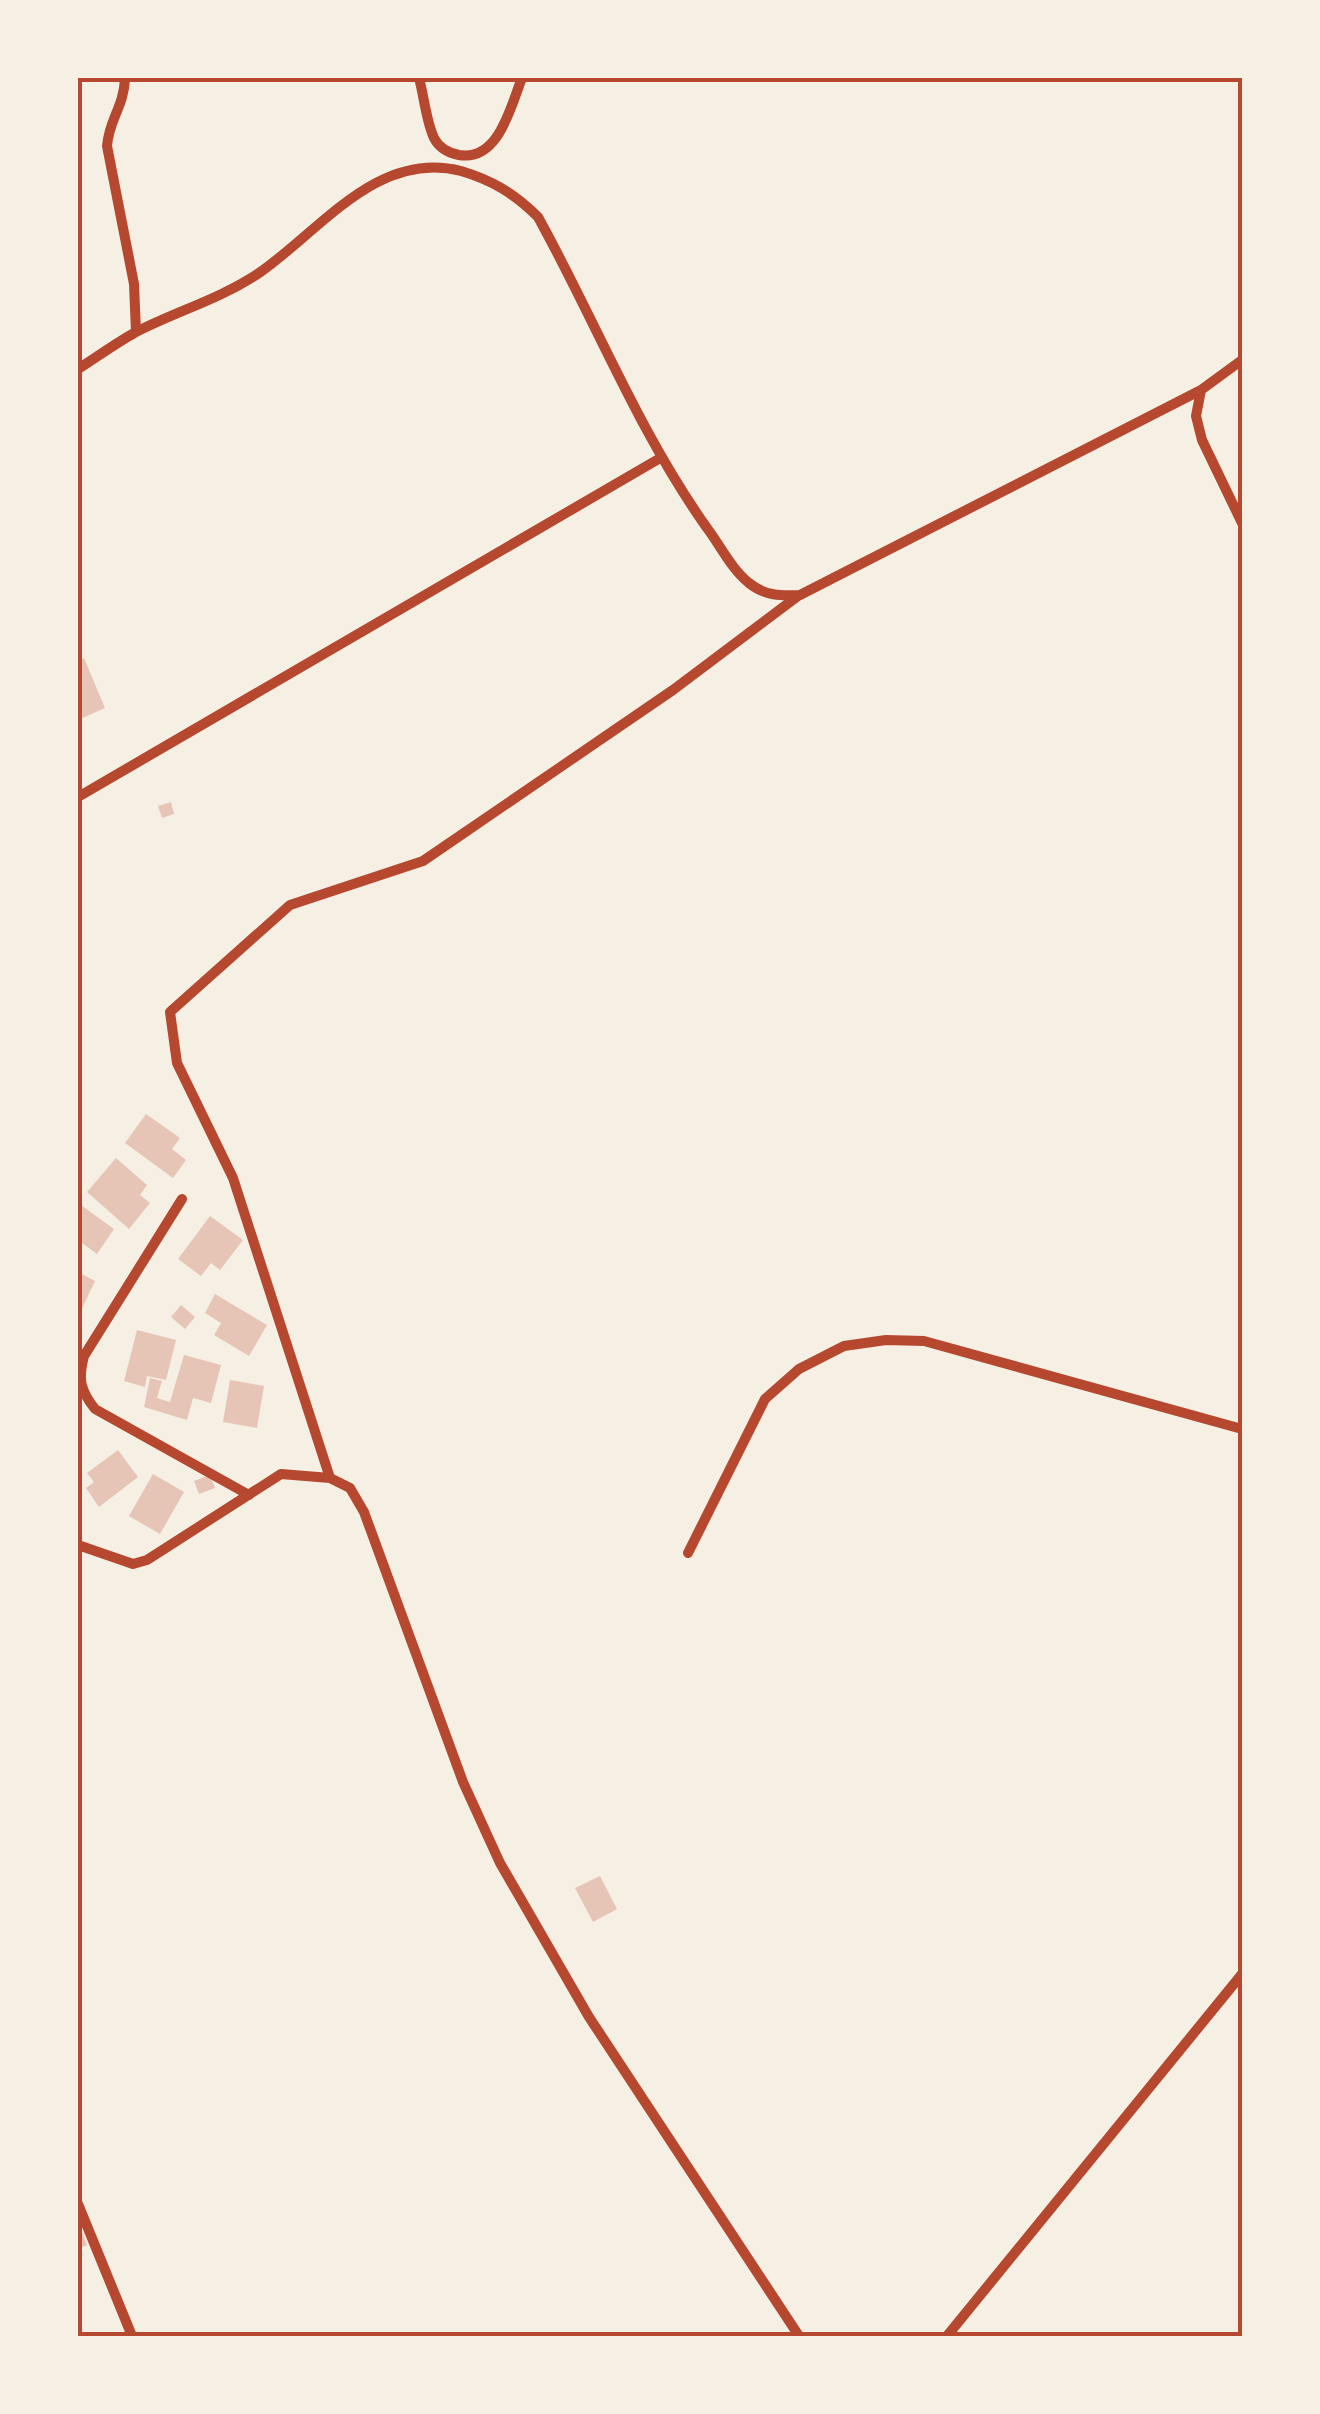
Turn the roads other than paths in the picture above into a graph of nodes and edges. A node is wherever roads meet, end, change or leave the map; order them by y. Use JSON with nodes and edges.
{"nodes":[{"id":1,"x":125,"y":78,"type":"edge"},
{"id":2,"x":419,"y":78,"type":"edge"},
{"id":3,"x":522,"y":78,"type":"edge"},
{"id":4,"x":136,"y":332,"type":"junction"},
{"id":5,"x":1242,"y":360,"type":"edge"},
{"id":6,"x":78,"y":368,"type":"edge"},
{"id":7,"x":1202,"y":390,"type":"junction"},
{"id":8,"x":662,"y":457,"type":"junction"},
{"id":9,"x":1242,"y":524,"type":"edge"},
{"id":10,"x":800,"y":595,"type":"junction"},
{"id":11,"x":78,"y":797,"type":"edge"},
{"id":12,"x":182,"y":1199,"type":"dead end"},
{"id":13,"x":1242,"y":1428,"type":"edge"},
{"id":14,"x":330,"y":1478,"type":"junction"},
{"id":15,"x":249,"y":1495,"type":"junction"},
{"id":16,"x":78,"y":1544,"type":"edge"},
{"id":17,"x":688,"y":1553,"type":"dead end"},
{"id":18,"x":1242,"y":1974,"type":"edge"},
{"id":19,"x":78,"y":2204,"type":"edge"},
{"id":20,"x":132,"y":2336,"type":"edge"},
{"id":21,"x":799,"y":2336,"type":"edge"},
{"id":22,"x":947,"y":2336,"type":"edge"}],
"edges":[{"from":1,"to":4,"type":"street"},
{"from":2,"to":3,"type":"street"},
{"from":4,"to":6,"type":"street"},
{"from":4,"to":8,"type":"street"},
{"from":5,"to":7,"type":"street"},
{"from":7,"to":9,"type":"street"},
{"from":7,"to":10,"type":"street"},
{"from":8,"to":10,"type":"street"},
{"from":8,"to":11,"type":"street"},
{"from":10,"to":14,"type":"street"},
{"from":12,"to":15,"type":"street"},
{"from":13,"to":17,"type":"street"},
{"from":14,"to":15,"type":"street"},
{"from":14,"to":21,"type":"street"},
{"from":15,"to":16,"type":"street"},
{"from":18,"to":22,"type":"street"},
{"from":19,"to":20,"type":"street"}]}
